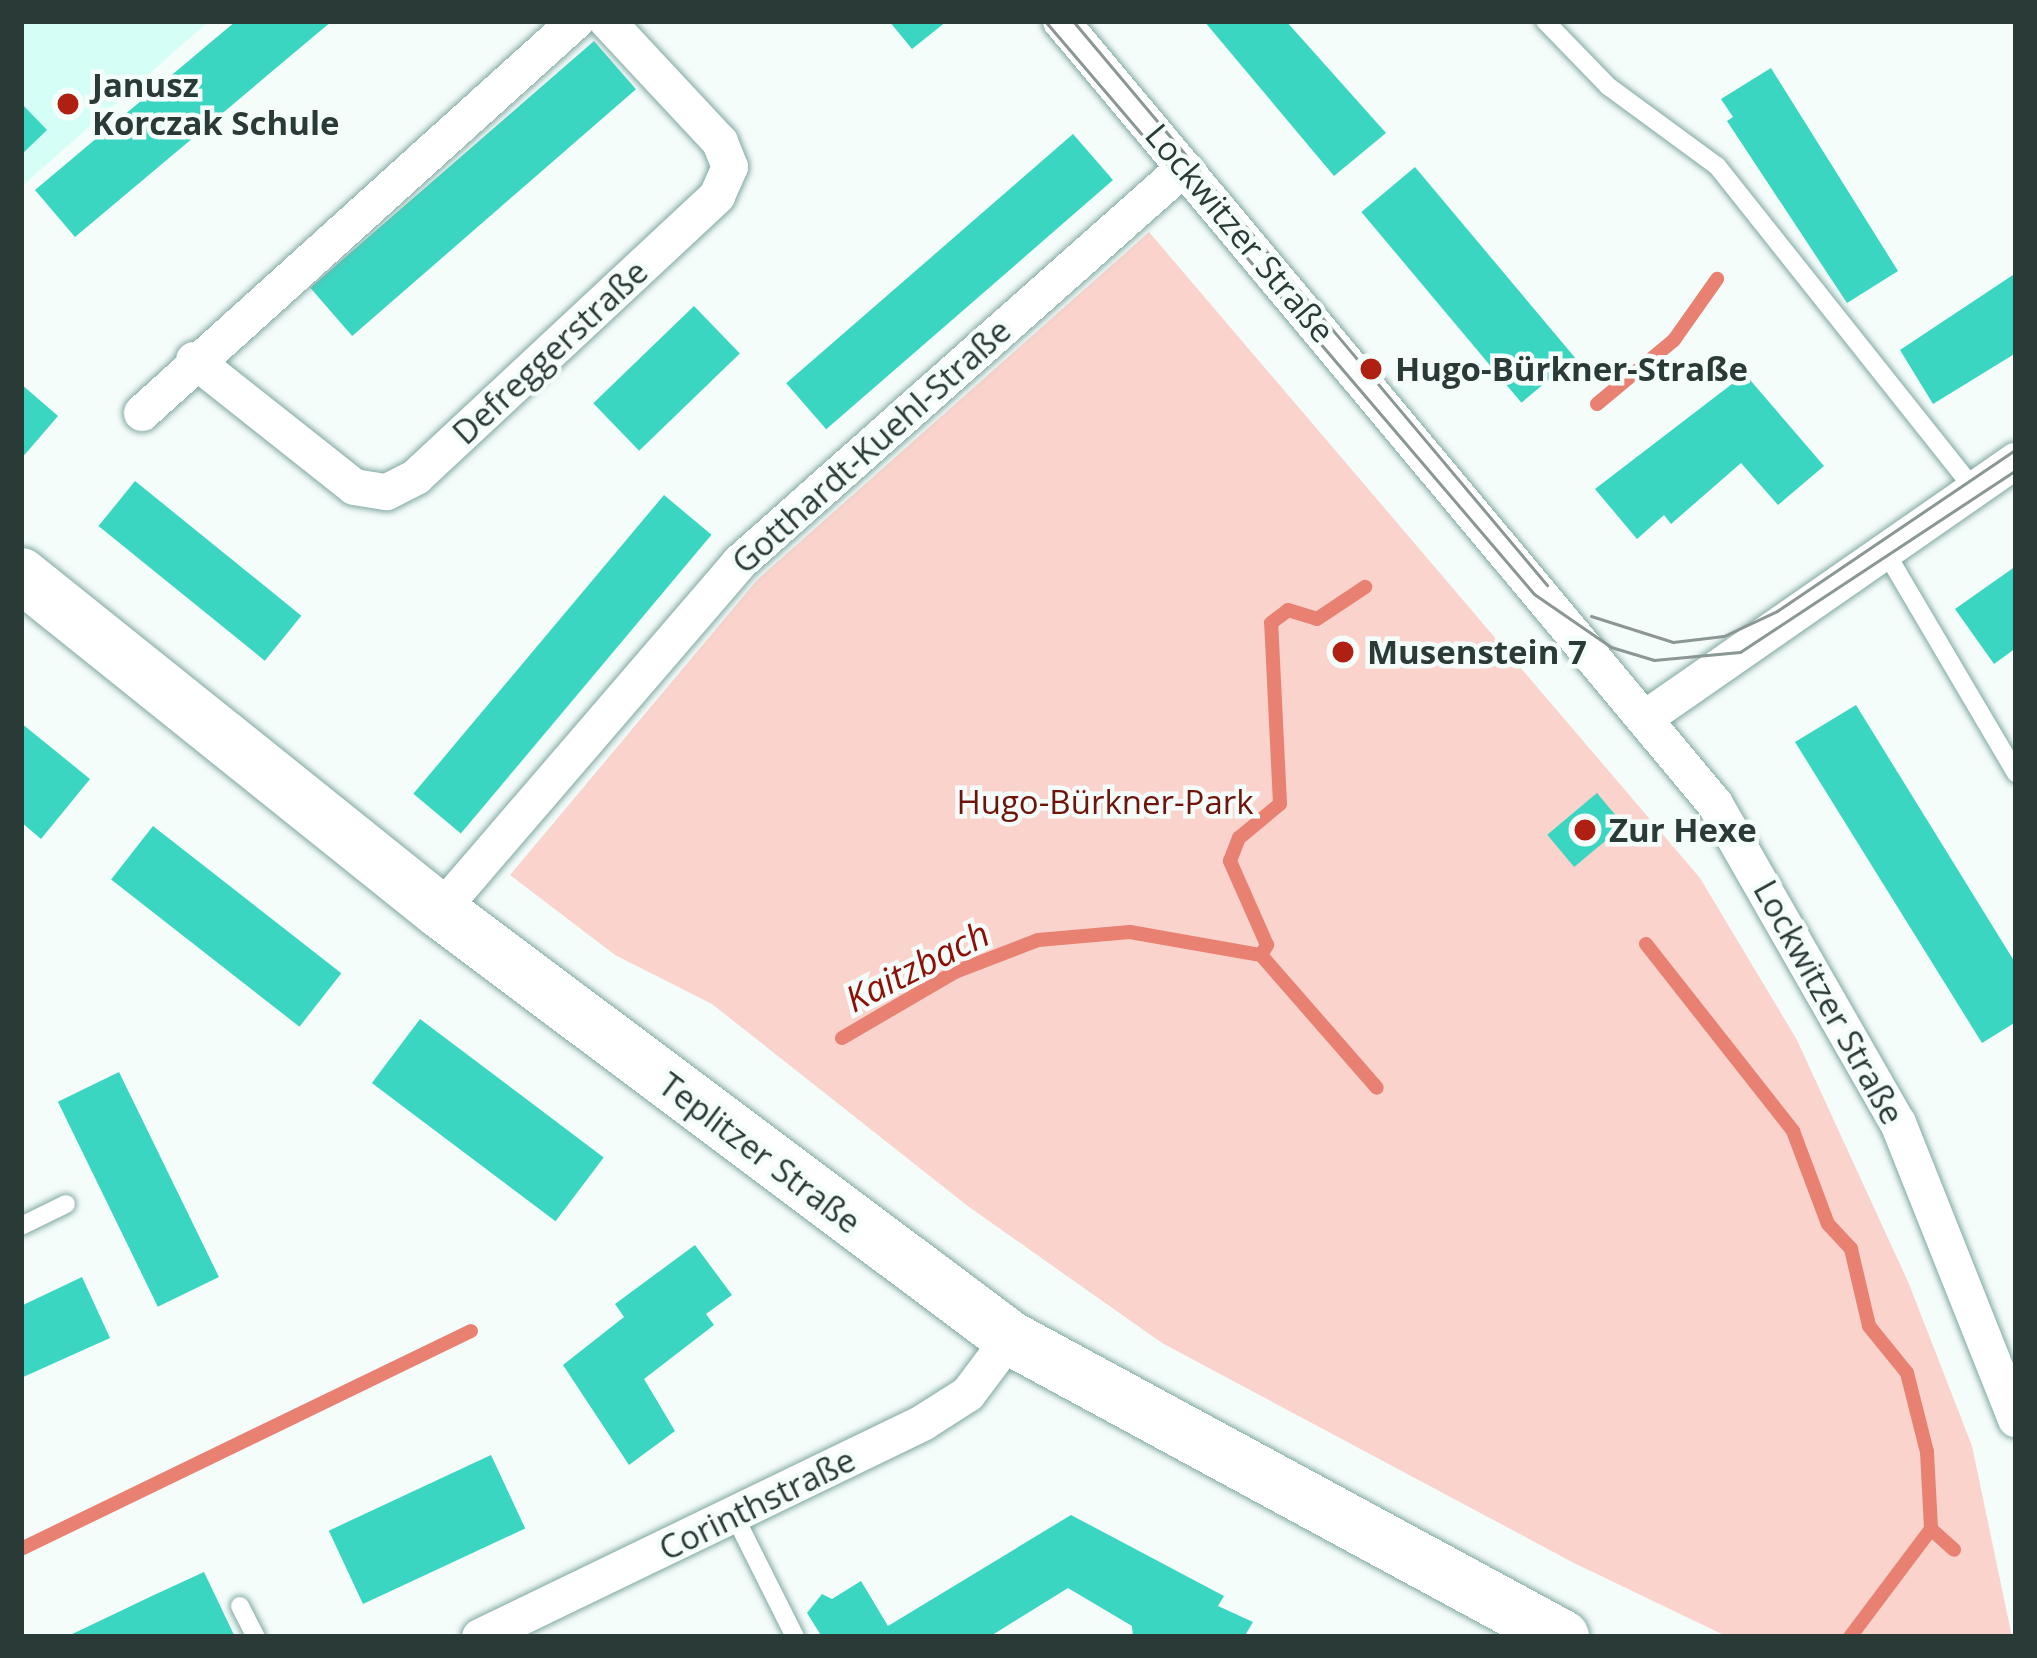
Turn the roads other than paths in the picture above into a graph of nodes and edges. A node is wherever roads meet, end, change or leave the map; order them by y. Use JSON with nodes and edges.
{"nodes":[{"id":1,"x":576,"y":21,"type":"edge"},
{"id":2,"x":607,"y":21,"type":"edge"},
{"id":3,"x":1060,"y":21,"type":"edge"},
{"id":4,"x":1545,"y":21,"type":"edge"},
{"id":5,"x":1184,"y":168,"type":"junction"},
{"id":6,"x":194,"y":360,"type":"junction"},
{"id":7,"x":142,"y":413,"type":"dead end"},
{"id":8,"x":2016,"y":460,"type":"edge"},
{"id":9,"x":1975,"y":490,"type":"junction"},
{"id":10,"x":1885,"y":551,"type":"junction"},
{"id":11,"x":21,"y":575,"type":"edge"},
{"id":12,"x":1647,"y":717,"type":"junction"},
{"id":13,"x":2016,"y":773,"type":"edge"},
{"id":14,"x":440,"y":911,"type":"junction"},
{"id":15,"x":66,"y":1204,"type":"dead end"},
{"id":16,"x":21,"y":1226,"type":"edge"},
{"id":17,"x":1010,"y":1338,"type":"junction"},
{"id":18,"x":2016,"y":1419,"type":"edge"},
{"id":19,"x":734,"y":1515,"type":"junction"},
{"id":20,"x":241,"y":1606,"type":"dead end"},
{"id":21,"x":525,"y":1625,"type":"edge"},
{"id":22,"x":256,"y":1637,"type":"edge"},
{"id":23,"x":480,"y":1637,"type":"edge"},
{"id":24,"x":795,"y":1637,"type":"edge"},
{"id":25,"x":1562,"y":1637,"type":"edge"}],
"edges":[{"from":1,"to":6,"type":"street"},
{"from":2,"to":6,"type":"street","name":"Defreggerstraße"},
{"from":3,"to":5,"type":"street","name":"Lockwitzer Straße"},
{"from":4,"to":9,"type":"lane"},
{"from":5,"to":12,"type":"street","name":"Lockwitzer Straße"},
{"from":5,"to":14,"type":"street","name":"Gotthardt-Kuehl-Straße"},
{"from":6,"to":7,"type":"street"},
{"from":8,"to":9,"type":"street"},
{"from":9,"to":10,"type":"street"},
{"from":10,"to":12,"type":"street"},
{"from":10,"to":13,"type":"lane"},
{"from":11,"to":14,"type":"main road","name":"Teplitzer Straße"},
{"from":12,"to":18,"type":"street","name":"Lockwitzer Straße"},
{"from":14,"to":17,"type":"main road","name":"Teplitzer Straße"},
{"from":15,"to":16,"type":"lane"},
{"from":17,"to":19,"type":"street","name":"Corinthstraße"},
{"from":17,"to":25,"type":"main road","name":"Teplitzer Straße"},
{"from":19,"to":21,"type":"street","name":"Corinthstraße"},
{"from":19,"to":24,"type":"lane"},
{"from":20,"to":22,"type":"lane"},
{"from":21,"to":23,"type":"street","name":"Corinthstraße"}]}
